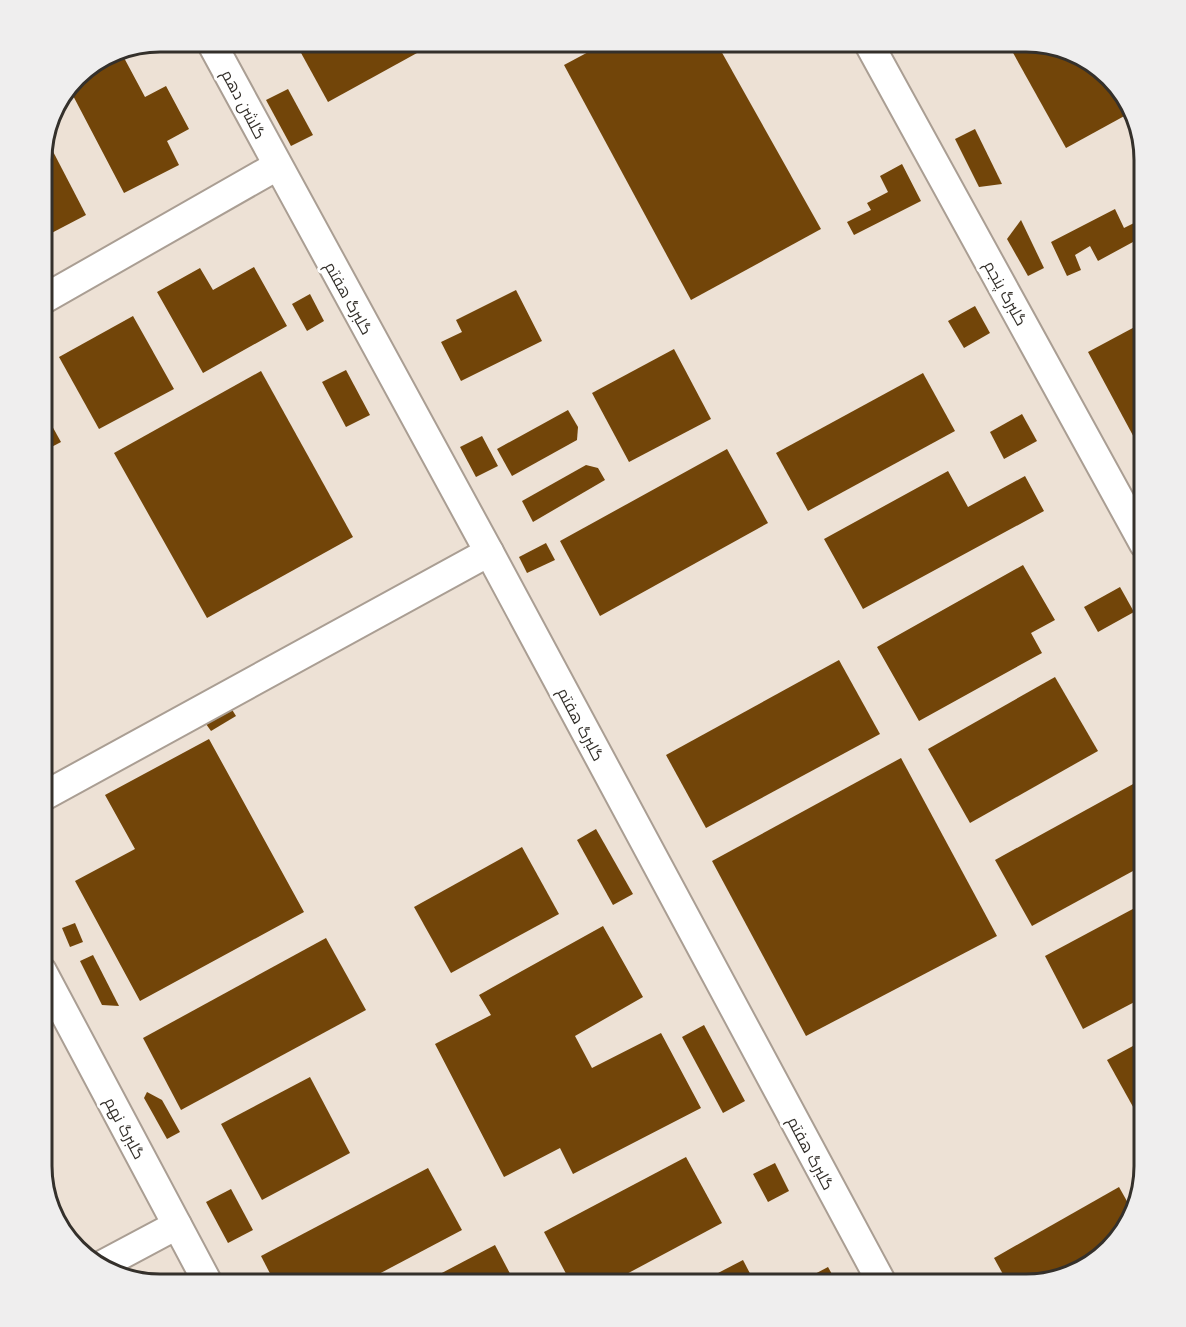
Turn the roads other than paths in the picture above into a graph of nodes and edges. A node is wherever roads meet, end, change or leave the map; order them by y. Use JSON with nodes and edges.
{"nodes":[{"id":1,"x":215,"y":52,"type":"edge"},
{"id":2,"x":874,"y":53,"type":"edge"},
{"id":3,"x":277,"y":166,"type":"junction"},
{"id":4,"x":53,"y":294,"type":"edge"},
{"id":5,"x":1133,"y":524,"type":"edge"},
{"id":6,"x":489,"y":552,"type":"junction"},
{"id":7,"x":52,"y":791,"type":"edge"},
{"id":8,"x":52,"y":989,"type":"edge"},
{"id":9,"x":177,"y":1225,"type":"junction"},
{"id":10,"x":109,"y":1261,"type":"edge"},
{"id":11,"x":203,"y":1274,"type":"edge"},
{"id":12,"x":877,"y":1274,"type":"edge"}],
"edges":[{"from":1,"to":3,"type":"street","name":"گلشن دهم"},
{"from":2,"to":5,"type":"street","name":"گلبرگ پنجم"},
{"from":3,"to":4,"type":"street"},
{"from":3,"to":6,"type":"street","name":"گلبرگ هفتم"},
{"from":6,"to":7,"type":"street"},
{"from":6,"to":12,"type":"street","name":"گلبرگ هفتم"},
{"from":8,"to":9,"type":"street","name":"گلبرگ نهم"},
{"from":9,"to":10,"type":"street"},
{"from":9,"to":11,"type":"street","name":"گلبرگ نهم"}]}
